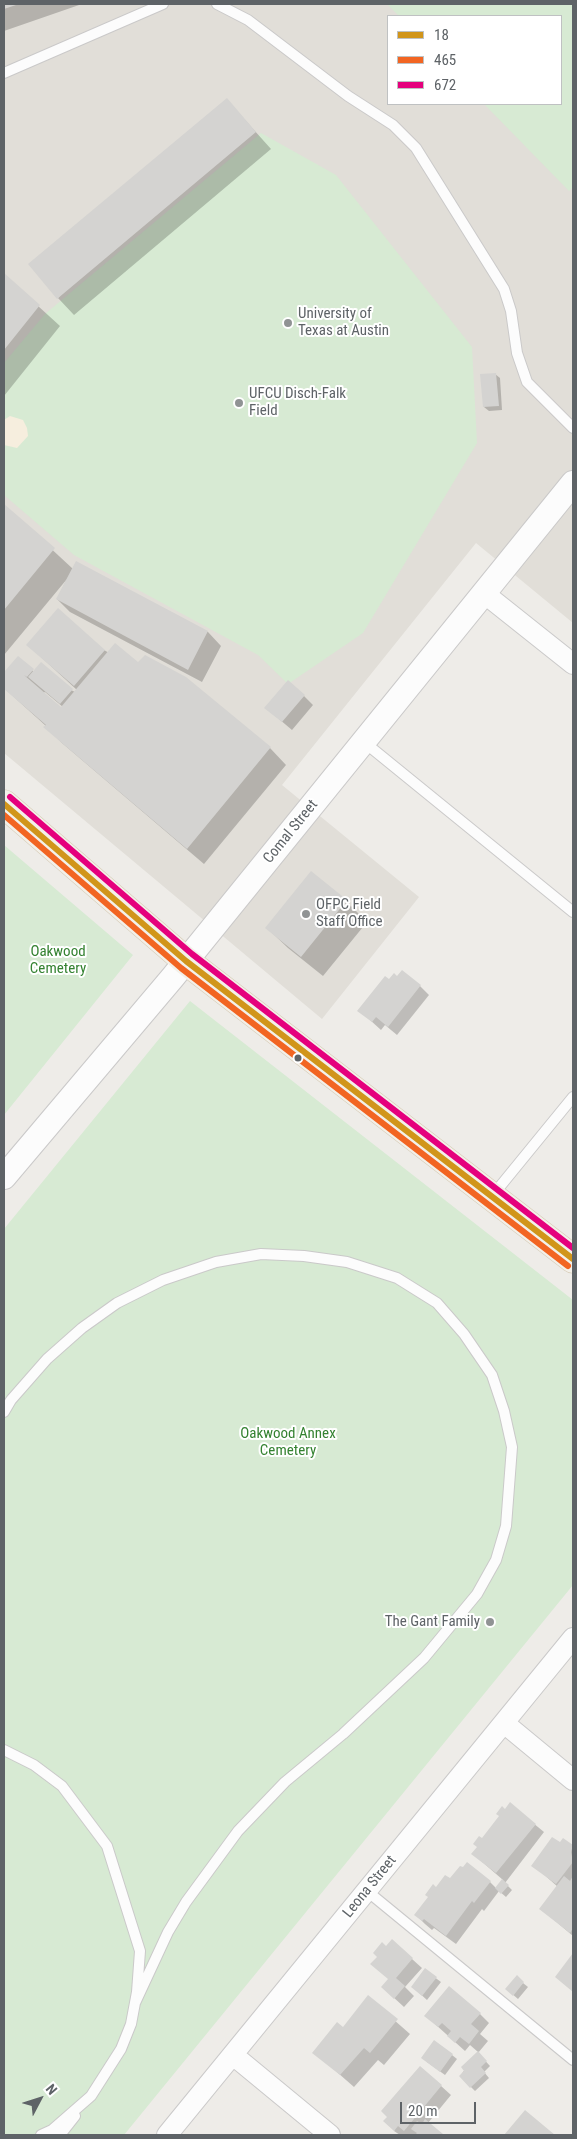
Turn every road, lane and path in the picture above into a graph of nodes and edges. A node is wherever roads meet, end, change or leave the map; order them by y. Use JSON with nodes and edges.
{"nodes":[{"id":1,"x":164,"y":4,"type":"edge"},
{"id":2,"x":218,"y":4,"type":"edge"},
{"id":3,"x":4,"y":73,"type":"edge"},
{"id":4,"x":573,"y":428,"type":"edge"},
{"id":5,"x":573,"y":483,"type":"edge"},
{"id":6,"x":485,"y":594,"type":"junction"},
{"id":7,"x":573,"y":664,"type":"edge"},
{"id":8,"x":364,"y":742,"type":"junction"},
{"id":9,"x":4,"y":804,"type":"edge"},
{"id":10,"x":573,"y":912,"type":"edge"},
{"id":11,"x":186,"y":961,"type":"junction"},
{"id":12,"x":573,"y":1097,"type":"edge"},
{"id":13,"x":4,"y":1177,"type":"edge"},
{"id":14,"x":493,"y":1195,"type":"junction"},
{"id":15,"x":573,"y":1258,"type":"edge"},
{"id":16,"x":4,"y":1412,"type":"edge"},
{"id":17,"x":573,"y":1638,"type":"edge"},
{"id":18,"x":504,"y":1723,"type":"junction"},
{"id":19,"x":4,"y":1750,"type":"edge"},
{"id":20,"x":573,"y":1780,"type":"edge"},
{"id":21,"x":367,"y":1891,"type":"junction"},
{"id":22,"x":135,"y":2003,"type":"junction"},
{"id":23,"x":233,"y":2054,"type":"junction"},
{"id":24,"x":573,"y":2060,"type":"edge"},
{"id":25,"x":91,"y":2096,"type":"junction"},
{"id":26,"x":41,"y":2135,"type":"edge"},
{"id":27,"x":60,"y":2135,"type":"edge"},
{"id":28,"x":167,"y":2135,"type":"edge"},
{"id":29,"x":330,"y":2135,"type":"edge"}],
"edges":[{"from":1,"to":3,"type":"lane"},
{"from":2,"to":4,"type":"lane"},
{"from":5,"to":6,"type":"street","name":"Comal Street"},
{"from":6,"to":7,"type":"street"},
{"from":6,"to":8,"type":"street","name":"Comal Street"},
{"from":8,"to":10,"type":"lane"},
{"from":8,"to":11,"type":"street","name":"Comal Street"},
{"from":9,"to":11,"type":"main road"},
{"from":11,"to":13,"type":"street","name":"Comal Street"},
{"from":11,"to":14,"type":"main road"},
{"from":12,"to":14,"type":"lane"},
{"from":14,"to":15,"type":"main road"},
{"from":16,"to":22,"type":"lane"},
{"from":17,"to":18,"type":"street","name":"Leona Street"},
{"from":18,"to":20,"type":"street"},
{"from":18,"to":21,"type":"street","name":"Leona Street"},
{"from":19,"to":22,"type":"lane"},
{"from":21,"to":23,"type":"street","name":"Leona Street"},
{"from":21,"to":24,"type":"lane"},
{"from":22,"to":25,"type":"lane"},
{"from":23,"to":28,"type":"street","name":"Leona Street"},
{"from":23,"to":29,"type":"street"},
{"from":25,"to":26,"type":"lane"},
{"from":25,"to":27,"type":"lane"}]}
